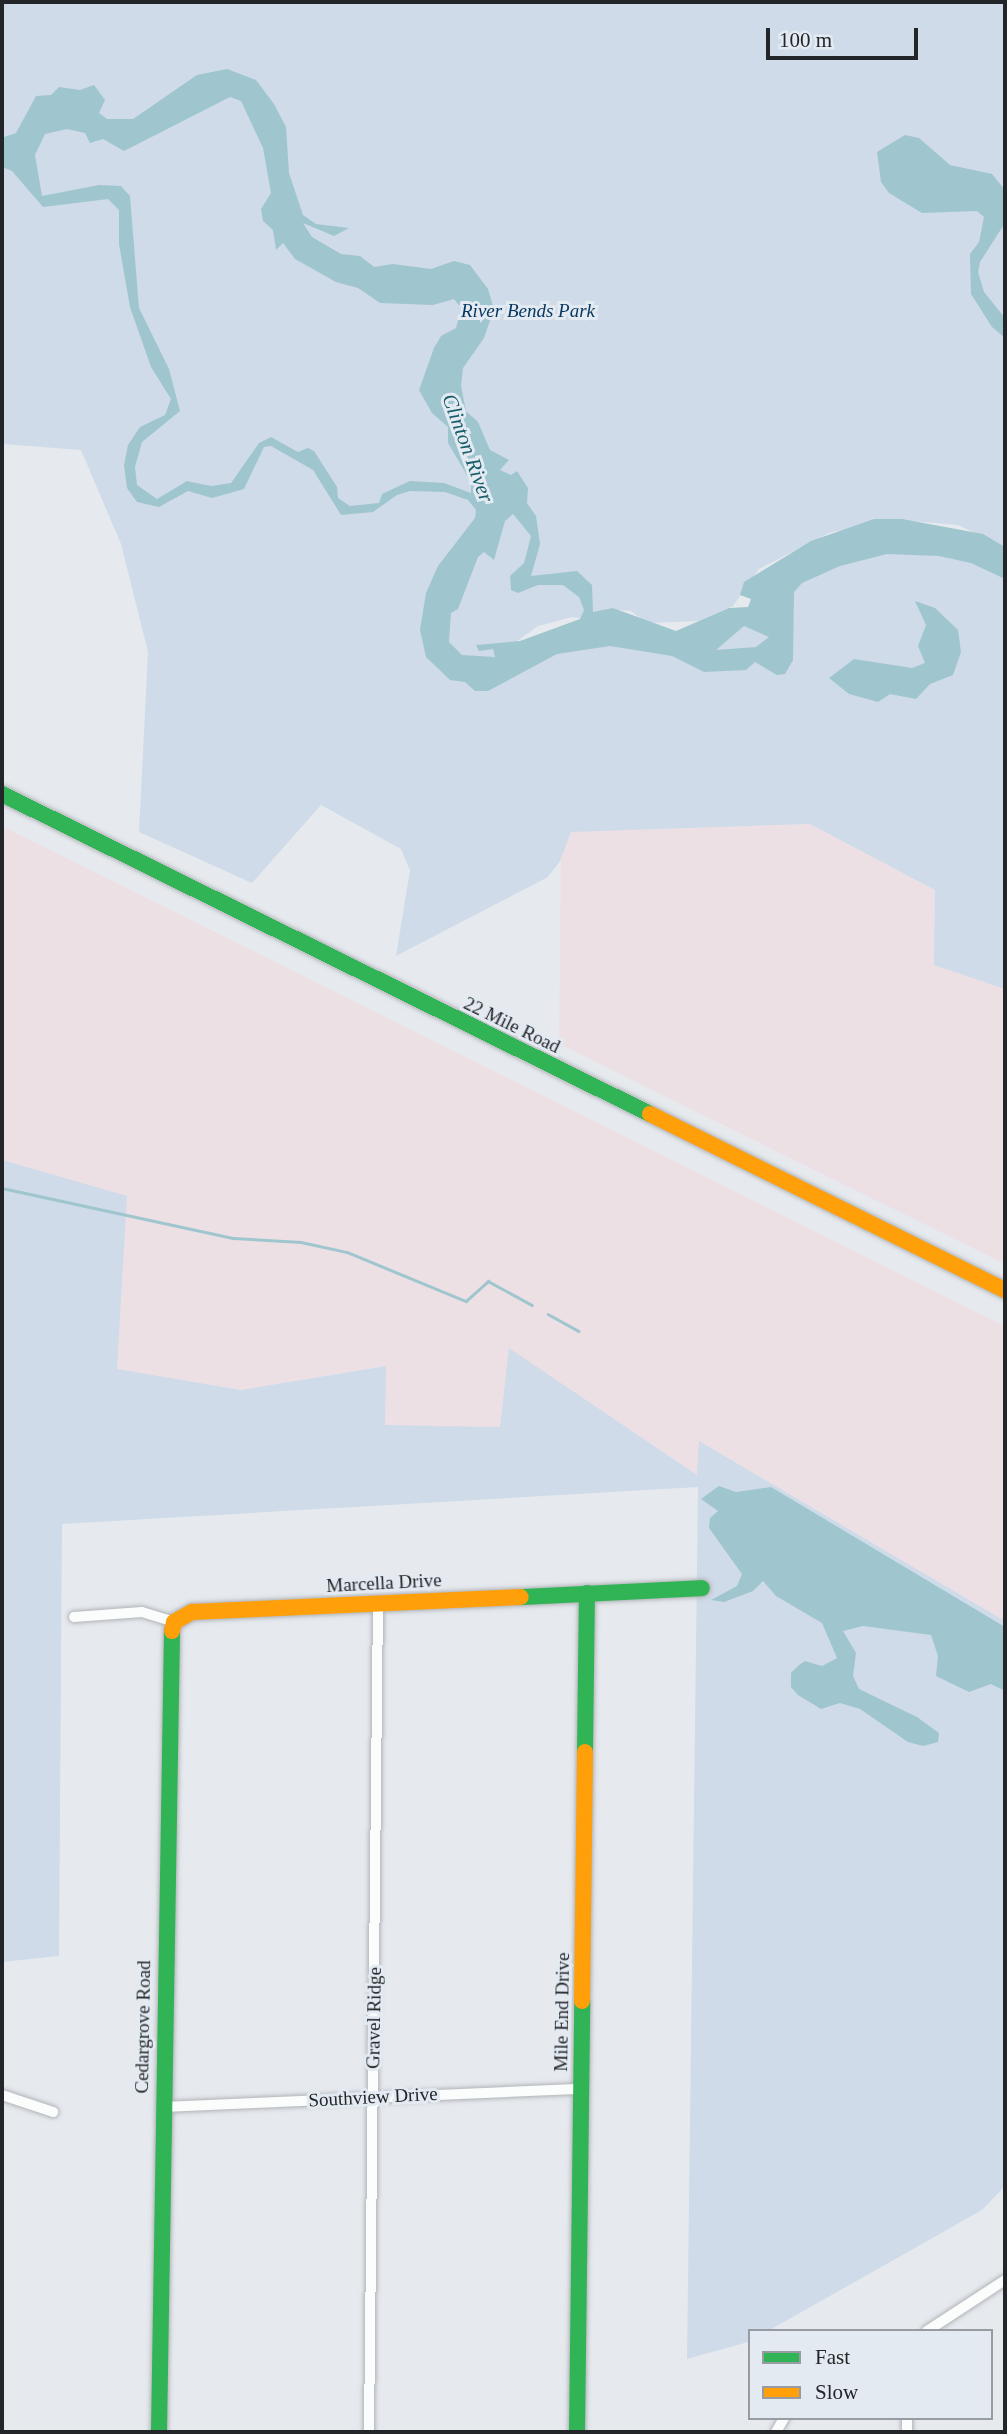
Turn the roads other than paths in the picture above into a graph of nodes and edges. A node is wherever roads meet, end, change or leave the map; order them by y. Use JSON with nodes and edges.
{"nodes":[{"id":1,"x":2,"y":794,"type":"edge"},
{"id":2,"x":1005,"y":1290,"type":"edge"},
{"id":3,"x":702,"y":1588,"type":"dead end"},
{"id":4,"x":587,"y":1593,"type":"junction"},
{"id":5,"x":378,"y":1605,"type":"junction"},
{"id":6,"x":74,"y":1617,"type":"dead end"},
{"id":7,"x":174,"y":1622,"type":"junction"},
{"id":8,"x":582,"y":2089,"type":"junction"},
{"id":9,"x":2,"y":2095,"type":"edge"},
{"id":10,"x":373,"y":2096,"type":"junction"},
{"id":11,"x":163,"y":2107,"type":"junction"},
{"id":12,"x":53,"y":2112,"type":"dead end"},
{"id":13,"x":1005,"y":2280,"type":"edge"},
{"id":14,"x":930,"y":2329,"type":"edge"},
{"id":15,"x":159,"y":2432,"type":"edge"},
{"id":16,"x":369,"y":2432,"type":"edge"},
{"id":17,"x":577,"y":2432,"type":"edge"}],
"edges":[{"from":1,"to":2,"type":"street","name":"22 Mile Road"},
{"from":3,"to":4,"type":"street","name":"Marcella Drive"},
{"from":4,"to":5,"type":"street","name":"Marcella Drive"},
{"from":4,"to":8,"type":"street","name":"Mile End Drive"},
{"from":5,"to":7,"type":"street","name":"Marcella Drive"},
{"from":5,"to":10,"type":"street","name":"Gravel Ridge"},
{"from":6,"to":7,"type":"street"},
{"from":7,"to":11,"type":"street","name":"Cedargrove Road"},
{"from":8,"to":10,"type":"street","name":"Southview Drive"},
{"from":8,"to":17,"type":"street","name":"Mile End Drive"},
{"from":9,"to":12,"type":"street"},
{"from":10,"to":11,"type":"street","name":"Southview Drive"},
{"from":10,"to":16,"type":"street","name":"Gravel Ridge"},
{"from":11,"to":15,"type":"street","name":"Cedargrove Road"},
{"from":13,"to":14,"type":"street"}]}
